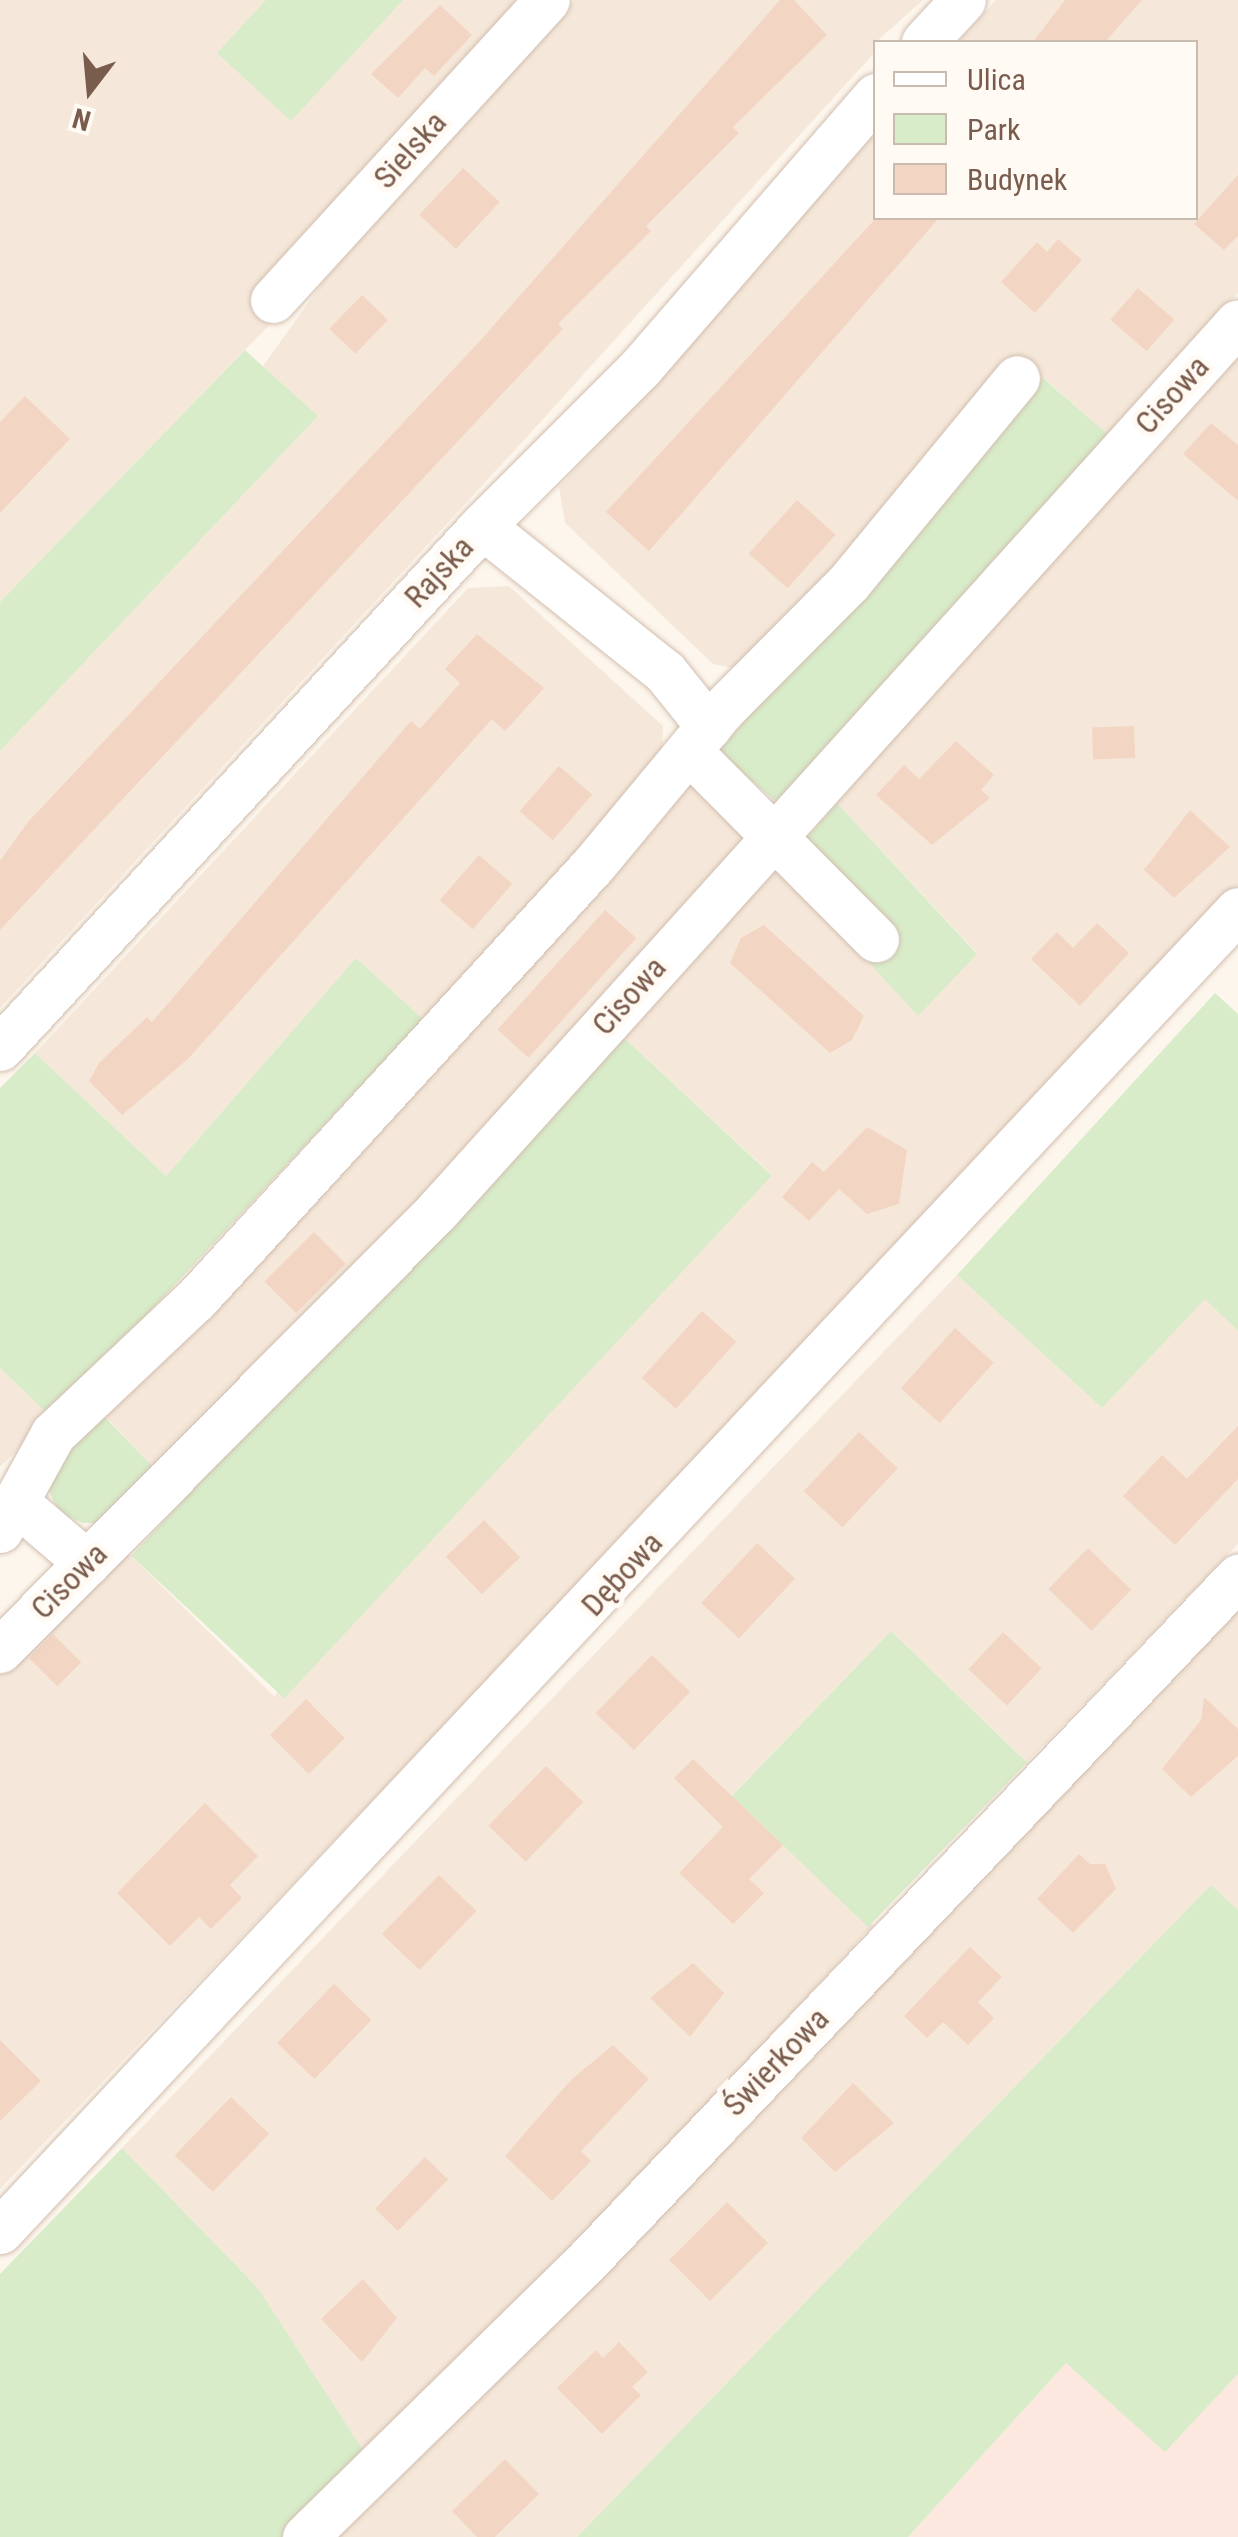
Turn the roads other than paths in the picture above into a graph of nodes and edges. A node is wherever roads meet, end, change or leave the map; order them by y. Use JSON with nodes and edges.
{"nodes":[{"id":1,"x":547,"y":0,"type":"edge"},
{"id":2,"x":963,"y":0,"type":"edge"},
{"id":3,"x":926,"y":40,"type":"edge"},
{"id":4,"x":873,"y":99,"type":"edge"},
{"id":5,"x":272,"y":300,"type":"dead end"},
{"id":6,"x":1238,"y":322,"type":"edge"},
{"id":7,"x":1017,"y":378,"type":"dead end"},
{"id":8,"x":482,"y":526,"type":"junction"},
{"id":9,"x":700,"y":740,"type":"junction"},
{"id":10,"x":774,"y":834,"type":"junction"},
{"id":11,"x":1238,"y":910,"type":"edge"},
{"id":12,"x":876,"y":940,"type":"dead end"},
{"id":13,"x":0,"y":1048,"type":"edge"},
{"id":14,"x":9,"y":1517,"type":"edge"},
{"id":15,"x":86,"y":1563,"type":"junction"},
{"id":16,"x":1238,"y":1577,"type":"edge"},
{"id":17,"x":0,"y":1650,"type":"edge"},
{"id":18,"x":0,"y":2232,"type":"edge"},
{"id":19,"x":305,"y":2537,"type":"edge"}],
"edges":[{"from":1,"to":5,"type":"street","name":"Sielska"},
{"from":2,"to":3,"type":"street"},
{"from":4,"to":8,"type":"street","name":"Rajska"},
{"from":6,"to":10,"type":"street","name":"Cisowa"},
{"from":7,"to":9,"type":"street"},
{"from":8,"to":9,"type":"street"},
{"from":8,"to":13,"type":"street","name":"Rajska"},
{"from":9,"to":10,"type":"street"},
{"from":9,"to":14,"type":"street"},
{"from":10,"to":12,"type":"street"},
{"from":10,"to":15,"type":"street","name":"Cisowa"},
{"from":11,"to":18,"type":"street","name":"Dębowa"},
{"from":14,"to":15,"type":"street"},
{"from":15,"to":17,"type":"street","name":"Cisowa"},
{"from":16,"to":19,"type":"street","name":"Świerkowa"}]}
